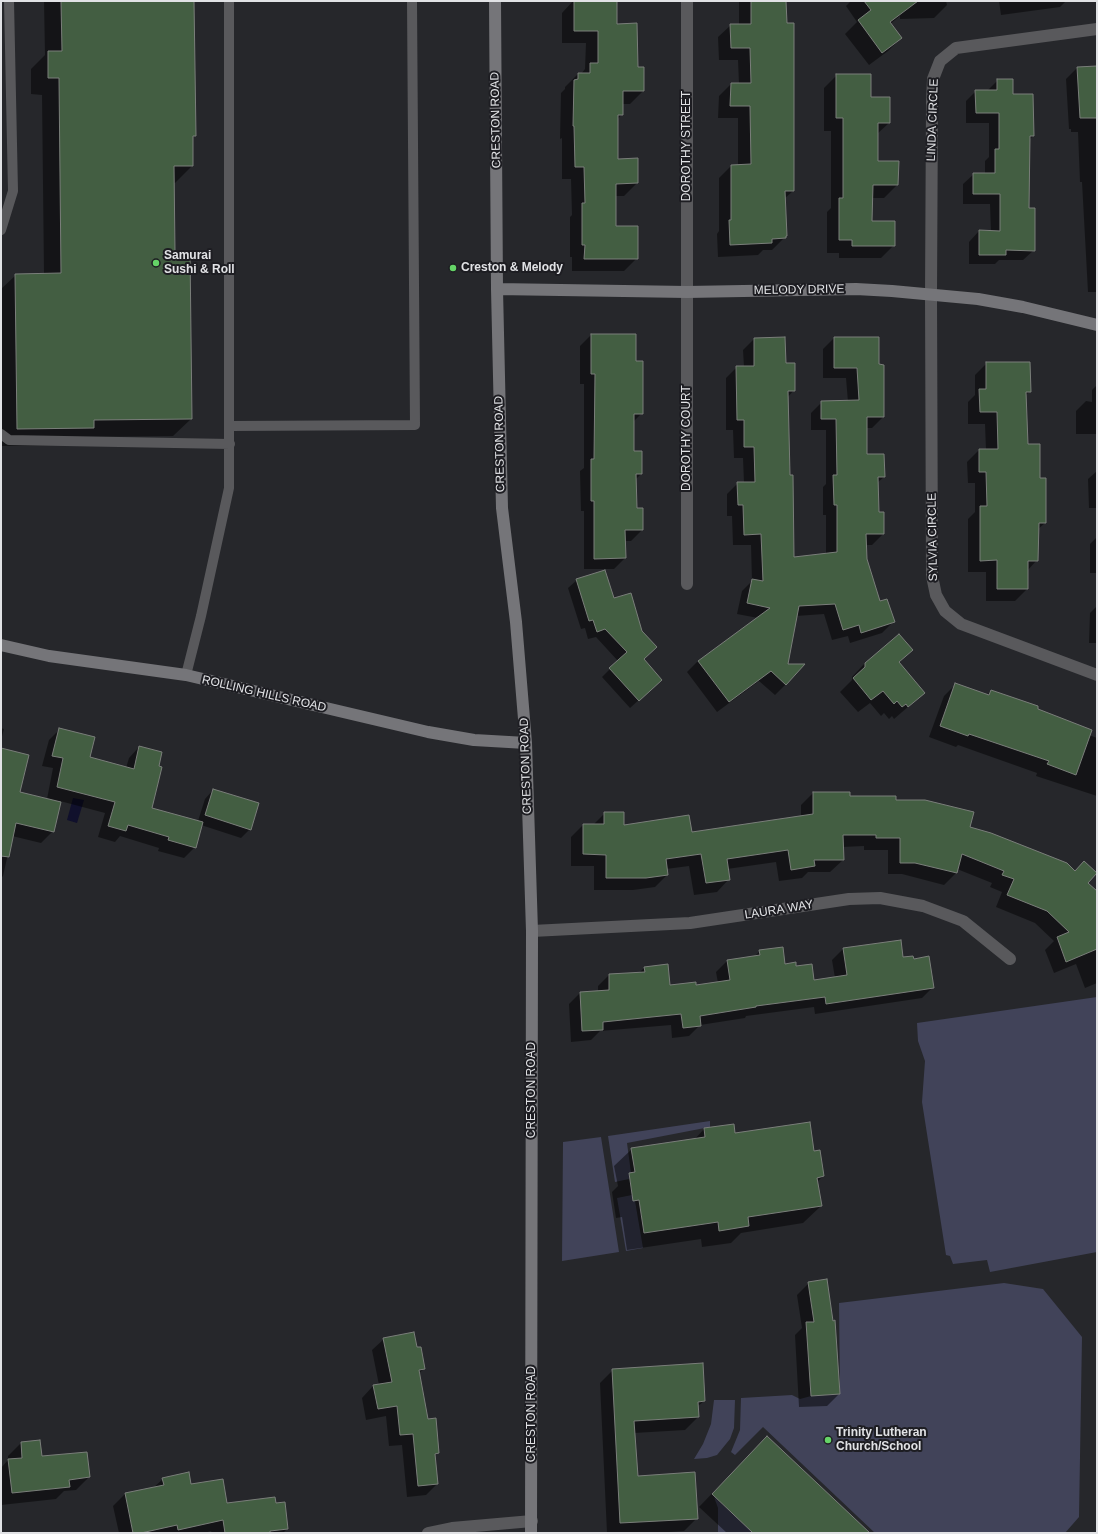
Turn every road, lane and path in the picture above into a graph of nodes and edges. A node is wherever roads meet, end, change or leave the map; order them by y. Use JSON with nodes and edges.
{"nodes":[{"id":1,"x":9,"y":1,"type":"edge"},
{"id":2,"x":229,"y":1,"type":"edge"},
{"id":3,"x":412,"y":1,"type":"edge"},
{"id":4,"x":495,"y":1,"type":"edge"},
{"id":5,"x":687,"y":1,"type":"edge"},
{"id":6,"x":1097,"y":29,"type":"edge"},
{"id":7,"x":1,"y":230,"type":"edge"},
{"id":8,"x":497,"y":290,"type":"junction"},
{"id":9,"x":687,"y":292,"type":"junction"},
{"id":10,"x":931,"y":295,"type":"junction"},
{"id":11,"x":1097,"y":325,"type":"edge"},
{"id":12,"x":230,"y":426,"type":"junction"},
{"id":13,"x":1,"y":434,"type":"edge"},
{"id":14,"x":230,"y":444,"type":"junction"},
{"id":15,"x":687,"y":584,"type":"dead end"},
{"id":16,"x":1,"y":645,"type":"edge"},
{"id":17,"x":186,"y":675,"type":"junction"},
{"id":18,"x":1097,"y":675,"type":"edge"},
{"id":19,"x":526,"y":743,"type":"junction"},
{"id":20,"x":532,"y":932,"type":"junction"},
{"id":21,"x":1010,"y":959,"type":"dead end"},
{"id":22,"x":532,"y":1527,"type":"edge"},
{"id":23,"x":428,"y":1533,"type":"edge"}],
"edges":[{"from":1,"to":7,"type":"lane"},
{"from":2,"to":12,"type":"lane"},
{"from":3,"to":12,"type":"lane"},
{"from":4,"to":8,"type":"main road","name":"CRESTON ROAD"},
{"from":5,"to":9,"type":"street","name":"DOROTHY STREET"},
{"from":6,"to":10,"type":"street","name":"LINDA CIRCLE"},
{"from":8,"to":9,"type":"main road","name":"MELODY DRIVE"},
{"from":8,"to":19,"type":"main road","name":"CRESTON ROAD"},
{"from":9,"to":10,"type":"main road","name":"MELODY DRIVE"},
{"from":9,"to":15,"type":"street","name":"DOROTHY COURT"},
{"from":10,"to":11,"type":"main road","name":"MELODY DRIVE"},
{"from":10,"to":18,"type":"street","name":"SYLVIA CIRCLE"},
{"from":12,"to":14,"type":"lane"},
{"from":13,"to":14,"type":"lane"},
{"from":14,"to":17,"type":"lane"},
{"from":16,"to":17,"type":"main road","name":"ROLLING HILLS ROAD"},
{"from":17,"to":19,"type":"main road","name":"ROLLING HILLS ROAD"},
{"from":19,"to":20,"type":"main road","name":"CRESTON ROAD"},
{"from":20,"to":21,"type":"street","name":"LAURA WAY"},
{"from":20,"to":22,"type":"main road","name":"CRESTON ROAD"},
{"from":22,"to":23,"type":"street"}]}
